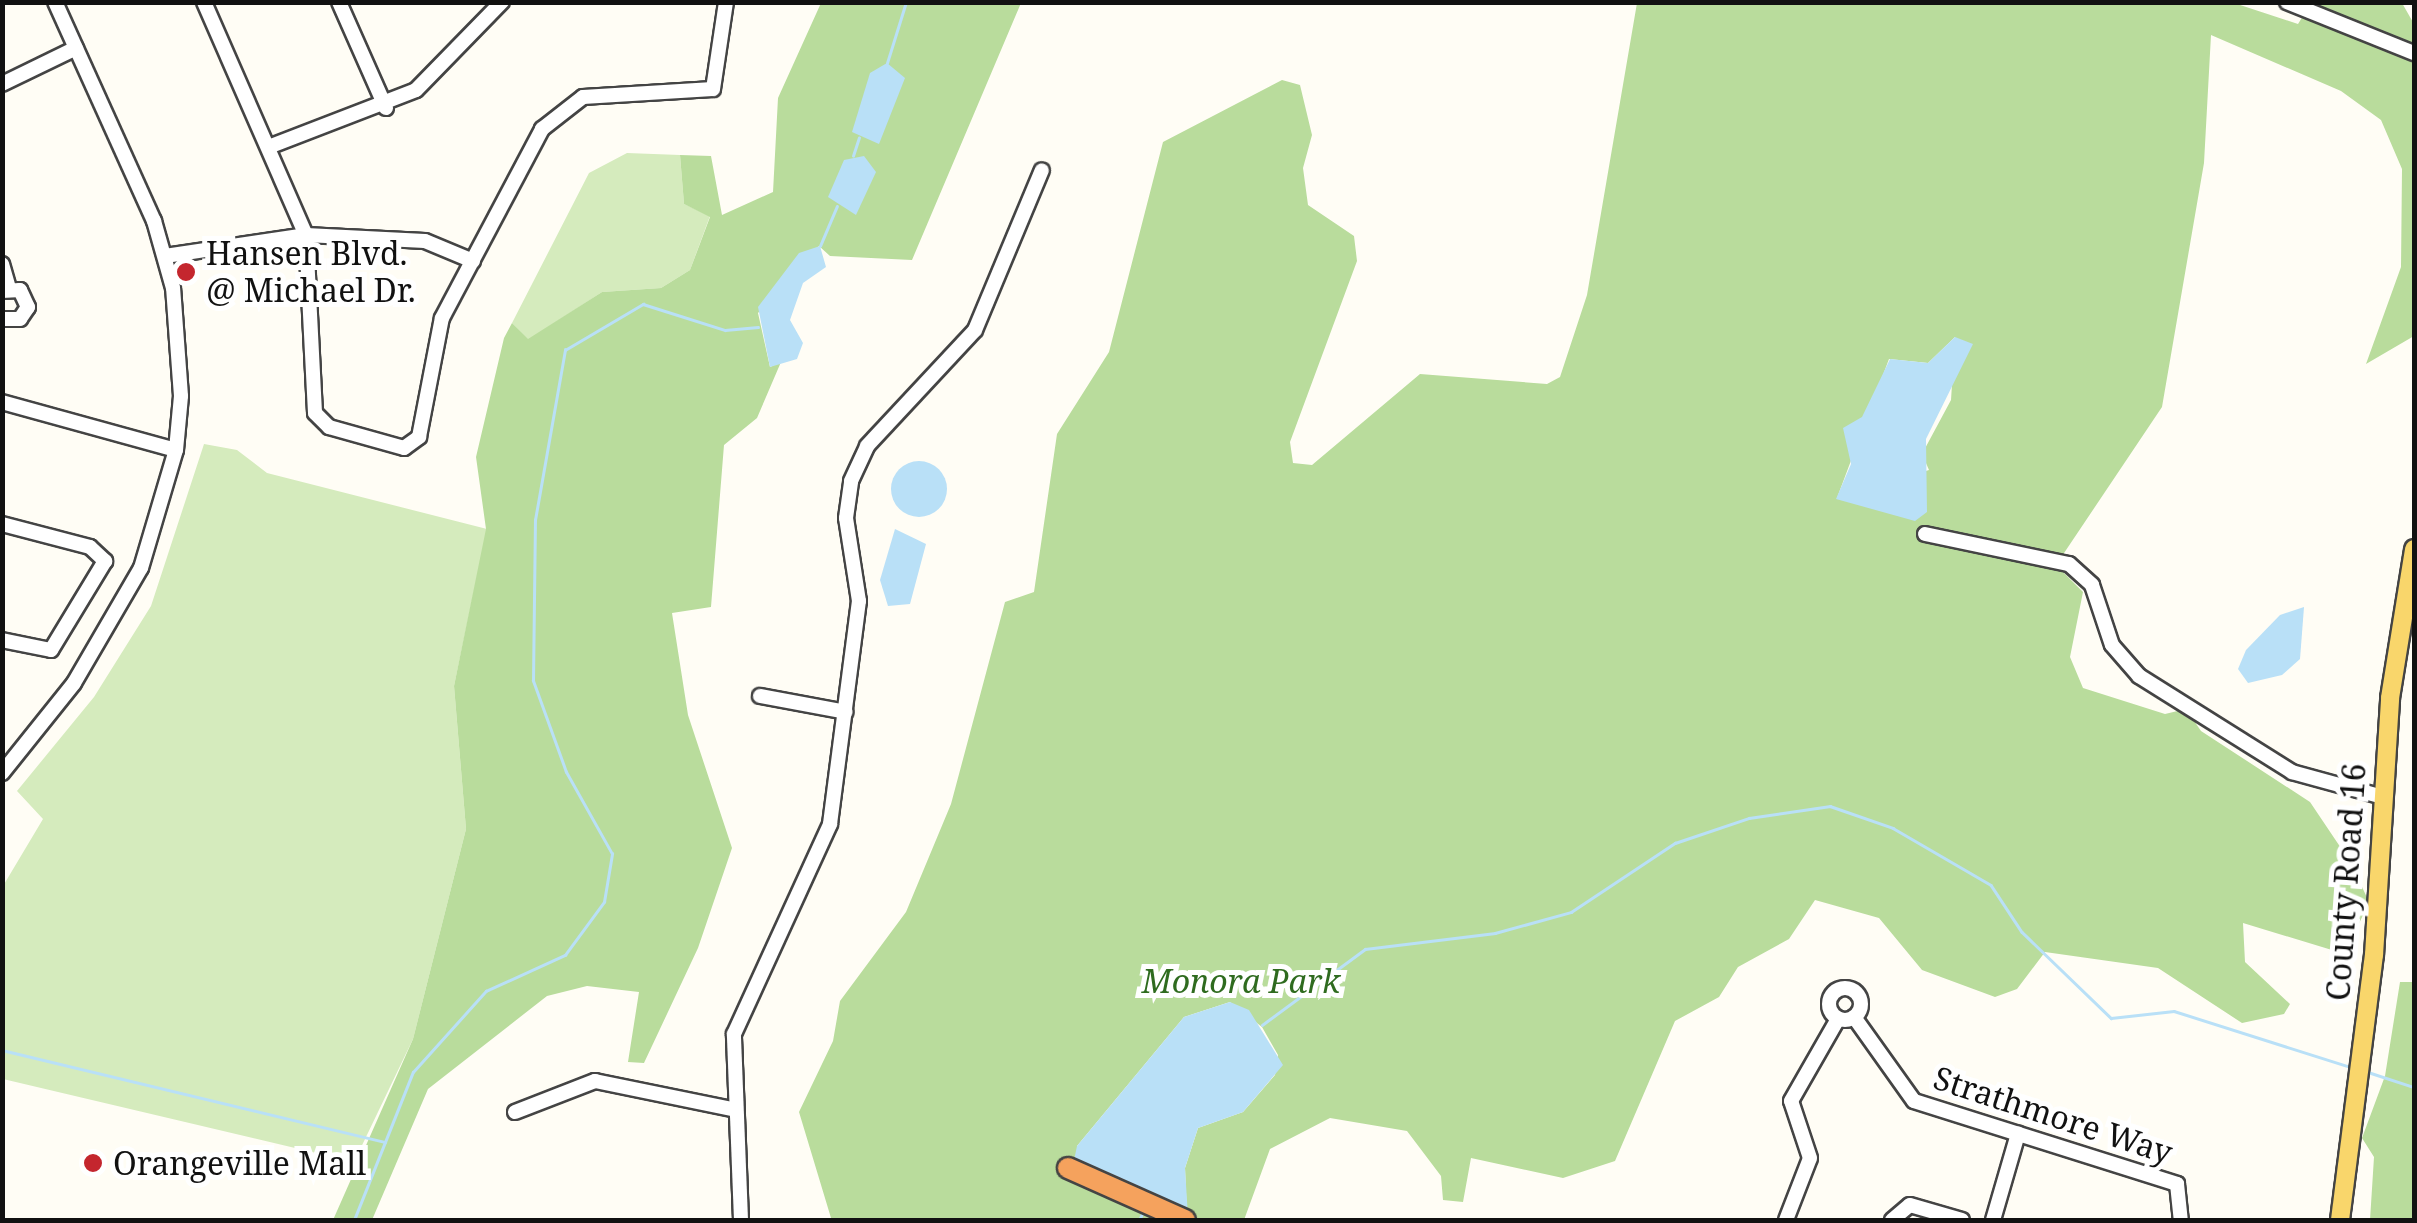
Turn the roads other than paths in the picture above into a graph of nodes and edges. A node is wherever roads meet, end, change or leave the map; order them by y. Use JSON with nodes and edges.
{"nodes":[{"id":1,"x":55,"y":2,"type":"edge"},
{"id":2,"x":204,"y":2,"type":"edge"},
{"id":3,"x":340,"y":2,"type":"edge"},
{"id":4,"x":502,"y":2,"type":"edge"},
{"id":5,"x":726,"y":2,"type":"edge"},
{"id":6,"x":2288,"y":2,"type":"edge"},
{"id":7,"x":76,"y":48,"type":"junction"},
{"id":8,"x":2414,"y":53,"type":"edge"},
{"id":9,"x":2,"y":84,"type":"edge"},
{"id":10,"x":386,"y":108,"type":"junction"},
{"id":11,"x":270,"y":146,"type":"junction"},
{"id":12,"x":1042,"y":170,"type":"dead end"},
{"id":13,"x":306,"y":236,"type":"junction"},
{"id":14,"x":165,"y":256,"type":"junction"},
{"id":15,"x":473,"y":261,"type":"junction"},
{"id":16,"x":2,"y":264,"type":"edge"},
{"id":17,"x":6,"y":290,"type":"edge"},
{"id":18,"x":2,"y":318,"type":"edge"},
{"id":19,"x":2,"y":402,"type":"edge"},
{"id":20,"x":176,"y":450,"type":"junction"},
{"id":21,"x":2,"y":524,"type":"edge"},
{"id":22,"x":1925,"y":534,"type":"dead end"},
{"id":23,"x":2414,"y":549,"type":"edge"},
{"id":24,"x":2,"y":640,"type":"edge"},
{"id":25,"x":760,"y":696,"type":"dead end"},
{"id":26,"x":846,"y":712,"type":"junction"},
{"id":27,"x":2,"y":773,"type":"edge"},
{"id":28,"x":2383,"y":797,"type":"junction"},
{"id":29,"x":731,"y":1109,"type":"junction"},
{"id":30,"x":515,"y":1112,"type":"dead end"},
{"id":31,"x":2018,"y":1134,"type":"junction"},
{"id":32,"x":1068,"y":1168,"type":"dead end"},
{"id":33,"x":741,"y":1220,"type":"edge"},
{"id":34,"x":1184,"y":1220,"type":"edge"},
{"id":35,"x":1786,"y":1220,"type":"edge"},
{"id":36,"x":1892,"y":1220,"type":"edge"},
{"id":37,"x":1962,"y":1220,"type":"edge"},
{"id":38,"x":1993,"y":1220,"type":"edge"},
{"id":39,"x":2181,"y":1220,"type":"edge"},
{"id":40,"x":2340,"y":1220,"type":"edge"}],
"edges":[{"from":1,"to":7,"type":"street"},
{"from":2,"to":11,"type":"street"},
{"from":3,"to":10,"type":"street"},
{"from":4,"to":10,"type":"street"},
{"from":5,"to":15,"type":"street"},
{"from":6,"to":8,"type":"street"},
{"from":7,"to":9,"type":"street"},
{"from":7,"to":14,"type":"street"},
{"from":10,"to":11,"type":"street"},
{"from":11,"to":13,"type":"street"},
{"from":12,"to":26,"type":"street"},
{"from":13,"to":14,"type":"street"},
{"from":13,"to":15,"type":"street"},
{"from":13,"to":15,"type":"street"},
{"from":14,"to":20,"type":"street"},
{"from":16,"to":17,"type":"street"},
{"from":17,"to":18,"type":"street"},
{"from":19,"to":20,"type":"street"},
{"from":20,"to":27,"type":"street"},
{"from":21,"to":24,"type":"street"},
{"from":22,"to":28,"type":"street"},
{"from":23,"to":28,"type":"main road","name":"County Road 16"},
{"from":25,"to":26,"type":"street"},
{"from":26,"to":29,"type":"street"},
{"from":28,"to":40,"type":"main road","name":"County Road 16"},
{"from":29,"to":30,"type":"street"},
{"from":29,"to":33,"type":"street"},
{"from":31,"to":35,"type":"street","name":"Strathmore Way"},
{"from":31,"to":38,"type":"street"},
{"from":31,"to":39,"type":"street","name":"Strathmore Way"},
{"from":32,"to":34,"type":"highway"},
{"from":36,"to":37,"type":"street"}]}
